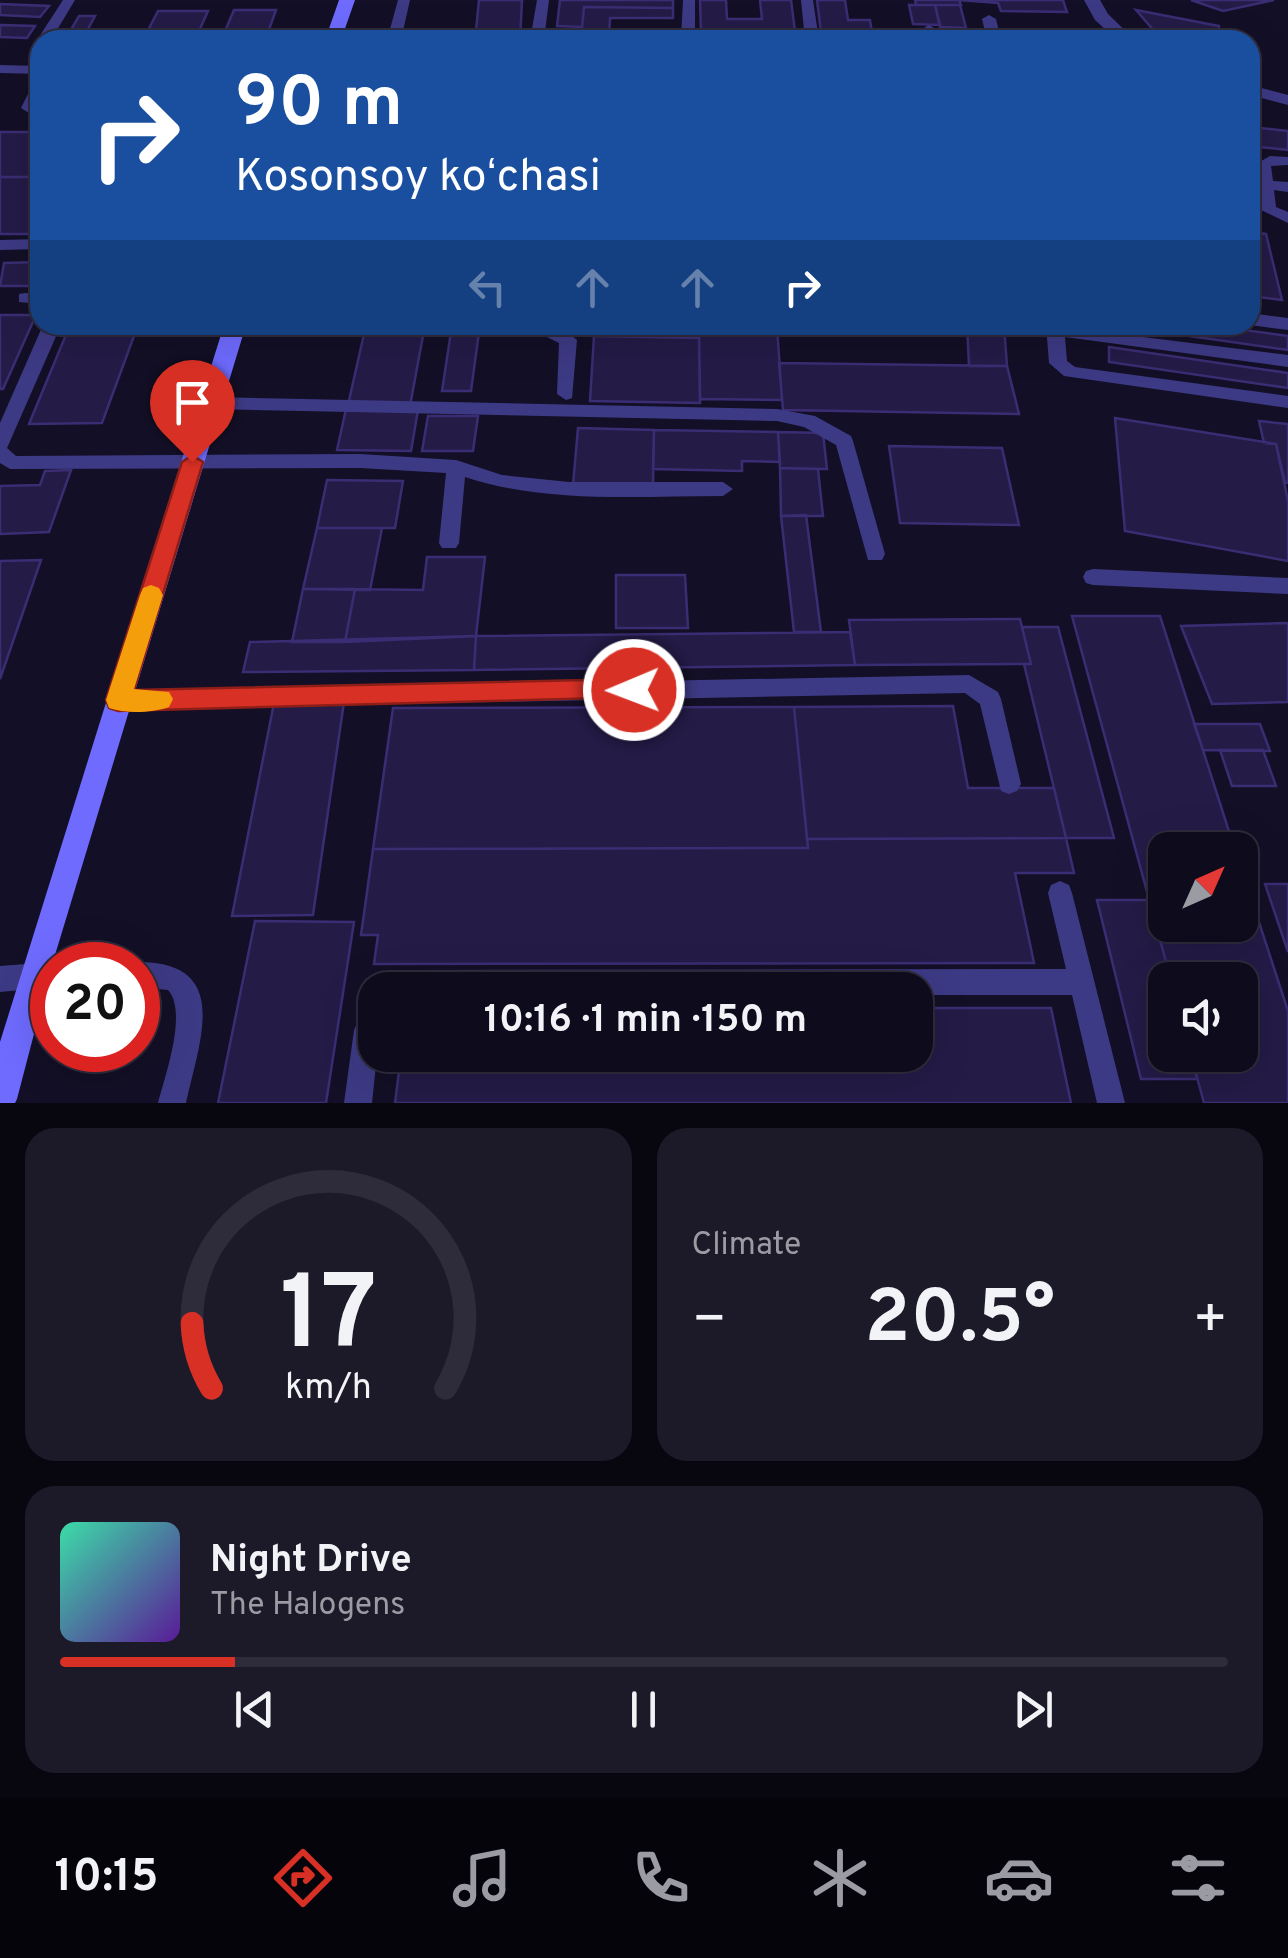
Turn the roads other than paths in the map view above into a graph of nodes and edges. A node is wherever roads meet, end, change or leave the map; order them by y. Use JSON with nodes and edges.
{"nodes":[{"id":1,"x":69,"y":0,"type":"edge"},
{"id":2,"x":347,"y":0,"type":"edge"},
{"id":3,"x":404,"y":0,"type":"edge"},
{"id":4,"x":543,"y":0,"type":"edge"},
{"id":5,"x":689,"y":0,"type":"edge"},
{"id":6,"x":807,"y":0,"type":"edge"},
{"id":7,"x":1092,"y":0,"type":"edge"},
{"id":8,"x":989,"y":18,"type":"dead end"},
{"id":9,"x":50,"y":30,"type":"edge"},
{"id":10,"x":337,"y":30,"type":"edge"},
{"id":11,"x":396,"y":30,"type":"edge"},
{"id":12,"x":538,"y":30,"type":"edge"},
{"id":13,"x":688,"y":30,"type":"edge"},
{"id":14,"x":811,"y":30,"type":"edge"},
{"id":15,"x":992,"y":30,"type":"edge"},
{"id":16,"x":1115,"y":30,"type":"edge"},
{"id":17,"x":0,"y":69,"type":"edge"},
{"id":18,"x":30,"y":69,"type":"edge"},
{"id":19,"x":1260,"y":93,"type":"edge"},
{"id":20,"x":1288,"y":100,"type":"edge"},
{"id":21,"x":1288,"y":162,"type":"edge"},
{"id":22,"x":1266,"y":185,"type":"junction"},
{"id":23,"x":1288,"y":187,"type":"edge"},
{"id":24,"x":1288,"y":218,"type":"edge"},
{"id":25,"x":30,"y":244,"type":"edge"},
{"id":26,"x":0,"y":245,"type":"edge"},
{"id":27,"x":1260,"y":320,"type":"edge"},
{"id":28,"x":1288,"y":324,"type":"edge"},
{"id":29,"x":48,"y":335,"type":"edge"},
{"id":30,"x":233,"y":335,"type":"edge"},
{"id":31,"x":556,"y":335,"type":"edge"},
{"id":32,"x":1056,"y":335,"type":"edge"},
{"id":33,"x":1104,"y":335,"type":"edge"},
{"id":34,"x":1288,"y":361,"type":"edge"},
{"id":35,"x":566,"y":394,"type":"dead end"},
{"id":36,"x":1288,"y":402,"type":"edge"},
{"id":37,"x":211,"y":403,"type":"junction"},
{"id":38,"x":0,"y":448,"type":"edge"},
{"id":39,"x":192,"y":462,"type":"junction"},
{"id":40,"x":456,"y":467,"type":"junction"},
{"id":41,"x":723,"y":489,"type":"dead end"},
{"id":42,"x":449,"y":543,"type":"dead end"},
{"id":43,"x":875,"y":554,"type":"dead end"},
{"id":44,"x":1093,"y":577,"type":"dead end"},
{"id":45,"x":1288,"y":586,"type":"edge"},
{"id":46,"x":118,"y":700,"type":"junction"},
{"id":47,"x":1009,"y":784,"type":"dead end"},
{"id":48,"x":1060,"y":893,"type":"dead end"},
{"id":49,"x":53,"y":942,"type":"edge"},
{"id":50,"x":30,"y":977,"type":"edge"},
{"id":51,"x":160,"y":977,"type":"edge"},
{"id":52,"x":0,"y":979,"type":"edge"},
{"id":53,"x":933,"y":982,"type":"edge"},
{"id":54,"x":1081,"y":982,"type":"junction"},
{"id":55,"x":30,"y":1015,"type":"edge"},
{"id":56,"x":362,"y":1072,"type":"edge"},
{"id":57,"x":0,"y":1099,"type":"edge"},
{"id":58,"x":172,"y":1103,"type":"edge"},
{"id":59,"x":358,"y":1103,"type":"edge"},
{"id":60,"x":1112,"y":1103,"type":"edge"}],
"edges":[{"from":1,"to":9,"type":"lane"},
{"from":2,"to":10,"type":"main road"},
{"from":3,"to":11,"type":"lane"},
{"from":4,"to":12,"type":"lane"},
{"from":5,"to":13,"type":"lane"},
{"from":6,"to":14,"type":"lane"},
{"from":7,"to":16,"type":"street"},
{"from":8,"to":15,"type":"lane"},
{"from":17,"to":18,"type":"lane"},
{"from":19,"to":20,"type":"street"},
{"from":21,"to":22,"type":"lane"},
{"from":22,"to":23,"type":"lane"},
{"from":22,"to":24,"type":"lane"},
{"from":25,"to":26,"type":"lane"},
{"from":27,"to":28,"type":"lane"},
{"from":29,"to":38,"type":"lane"},
{"from":30,"to":37,"type":"main road"},
{"from":31,"to":35,"type":"lane"},
{"from":32,"to":36,"type":"lane"},
{"from":33,"to":34,"type":"lane"},
{"from":37,"to":39,"type":"main road"},
{"from":37,"to":43,"type":"lane"},
{"from":38,"to":39,"type":"lane"},
{"from":39,"to":40,"type":"lane"},
{"from":39,"to":46,"type":"main road"},
{"from":40,"to":41,"type":"lane"},
{"from":40,"to":42,"type":"lane"},
{"from":44,"to":45,"type":"lane"},
{"from":46,"to":47,"type":"lane"},
{"from":46,"to":49,"type":"main road"},
{"from":48,"to":54,"type":"lane"},
{"from":50,"to":52,"type":"lane"},
{"from":51,"to":58,"type":"lane"},
{"from":53,"to":54,"type":"lane"},
{"from":54,"to":60,"type":"lane"},
{"from":55,"to":57,"type":"main road"},
{"from":56,"to":59,"type":"lane"}]}
